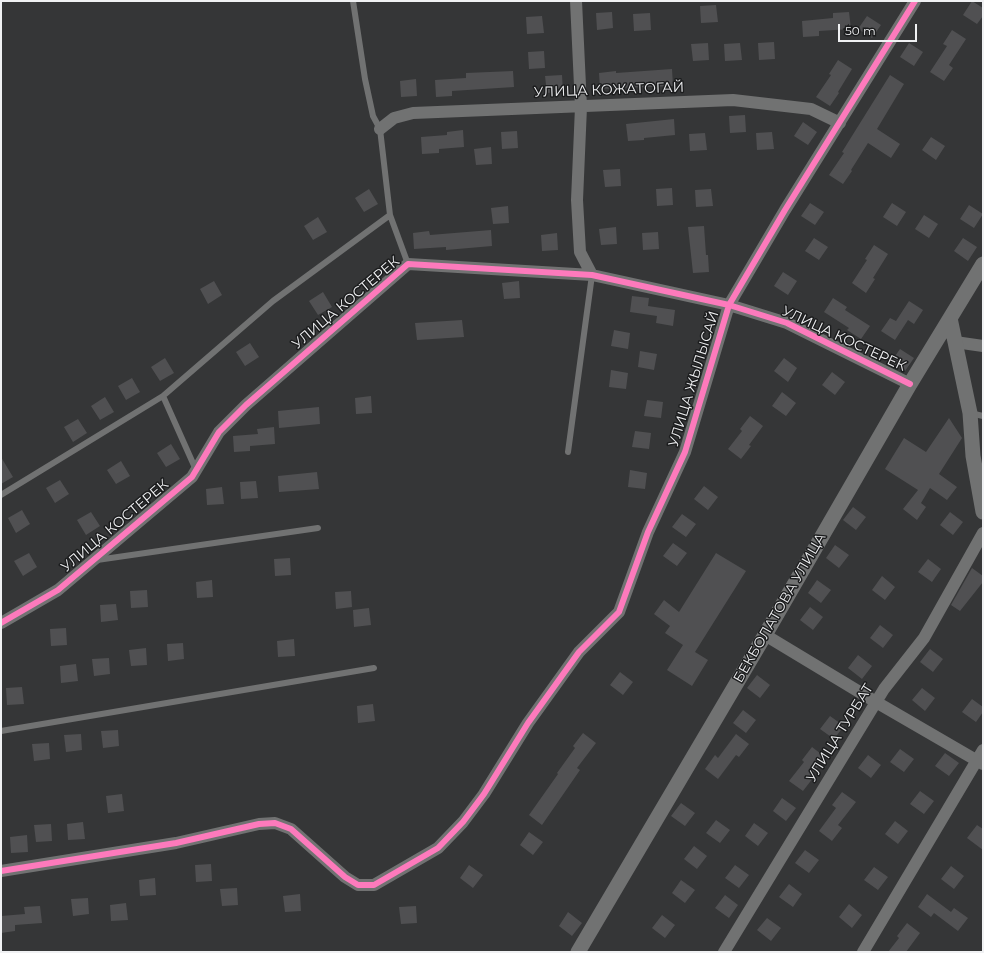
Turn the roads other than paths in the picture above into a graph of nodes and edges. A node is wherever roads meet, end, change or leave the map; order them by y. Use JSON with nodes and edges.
{"nodes":[{"id":1,"x":353,"y":1,"type":"edge"},
{"id":2,"x":576,"y":1,"type":"edge"},
{"id":3,"x":915,"y":1,"type":"edge"},
{"id":4,"x":581,"y":106,"type":"junction"},
{"id":5,"x":840,"y":123,"type":"junction"},
{"id":6,"x":380,"y":129,"type":"junction"},
{"id":7,"x":390,"y":215,"type":"junction"},
{"id":8,"x":408,"y":264,"type":"junction"},
{"id":9,"x":983,"y":264,"type":"edge"},
{"id":10,"x":592,"y":275,"type":"junction"},
{"id":11,"x":729,"y":305,"type":"junction"},
{"id":12,"x":950,"y":318,"type":"junction"},
{"id":13,"x":955,"y":342,"type":"junction"},
{"id":14,"x":983,"y":346,"type":"edge"},
{"id":15,"x":910,"y":384,"type":"junction"},
{"id":16,"x":163,"y":396,"type":"junction"},
{"id":17,"x":977,"y":415,"type":"edge"},
{"id":18,"x":568,"y":452,"type":"dead end"},
{"id":19,"x":196,"y":470,"type":"junction"},
{"id":20,"x":1,"y":495,"type":"edge"},
{"id":21,"x":983,"y":512,"type":"edge"},
{"id":22,"x":318,"y":528,"type":"dead end"},
{"id":23,"x":983,"y":533,"type":"edge"},
{"id":24,"x":94,"y":560,"type":"junction"},
{"id":25,"x":1,"y":623,"type":"edge"},
{"id":26,"x":765,"y":635,"type":"junction"},
{"id":27,"x":374,"y":668,"type":"dead end"},
{"id":28,"x":876,"y":702,"type":"junction"},
{"id":29,"x":1,"y":731,"type":"edge"},
{"id":30,"x":983,"y":750,"type":"edge"},
{"id":31,"x":980,"y":763,"type":"edge"},
{"id":32,"x":1,"y":871,"type":"edge"},
{"id":33,"x":578,"y":952,"type":"edge"},
{"id":34,"x":724,"y":952,"type":"edge"},
{"id":35,"x":863,"y":952,"type":"edge"}],
"edges":[{"from":1,"to":6,"type":"lane"},
{"from":2,"to":4,"type":"street"},
{"from":3,"to":5,"type":"street","name":"УЛИЦА ЖЫЛЫСАЙ"},
{"from":4,"to":5,"type":"street","name":"УЛИЦА КОЖАТОГАЙ"},
{"from":4,"to":6,"type":"street","name":"УЛИЦА КОЖАТОГАЙ"},
{"from":4,"to":10,"type":"street"},
{"from":5,"to":11,"type":"street","name":"УЛИЦА ЖЫЛЫСАЙ"},
{"from":6,"to":7,"type":"lane"},
{"from":7,"to":8,"type":"lane"},
{"from":7,"to":16,"type":"lane"},
{"from":8,"to":10,"type":"street","name":"УЛИЦА КОСТЕРЕК"},
{"from":8,"to":19,"type":"street","name":"УЛИЦА КОСТЕРЕК"},
{"from":9,"to":12,"type":"street","name":"БЕКБОЛАТОВА УЛИЦА"},
{"from":10,"to":11,"type":"street","name":"УЛИЦА КОСТЕРЕК"},
{"from":10,"to":18,"type":"lane"},
{"from":11,"to":15,"type":"street","name":"УЛИЦА КОСТЕРЕК"},
{"from":11,"to":32,"type":"street","name":"УЛИЦА ЖЫЛЫСАЙ"},
{"from":12,"to":13,"type":"street"},
{"from":12,"to":15,"type":"street","name":"БЕКБОЛАТОВА УЛИЦА"},
{"from":13,"to":14,"type":"street"},
{"from":13,"to":17,"type":"street"},
{"from":15,"to":26,"type":"street","name":"БЕКБОЛАТОВА УЛИЦА"},
{"from":16,"to":19,"type":"lane"},
{"from":16,"to":20,"type":"lane"},
{"from":17,"to":21,"type":"street"},
{"from":19,"to":24,"type":"street","name":"УЛИЦА КОСТЕРЕК"},
{"from":22,"to":24,"type":"lane"},
{"from":23,"to":28,"type":"street","name":"УЛИЦА ТУРБАТ"},
{"from":24,"to":25,"type":"street","name":"УЛИЦА КОСТЕРЕК"},
{"from":26,"to":28,"type":"street"},
{"from":26,"to":33,"type":"street","name":"БЕКБОЛАТОВА УЛИЦА"},
{"from":27,"to":29,"type":"lane"},
{"from":28,"to":31,"type":"street"},
{"from":28,"to":34,"type":"street","name":"УЛИЦА ТУРБАТ"},
{"from":30,"to":31,"type":"street"},
{"from":31,"to":35,"type":"street"}]}
